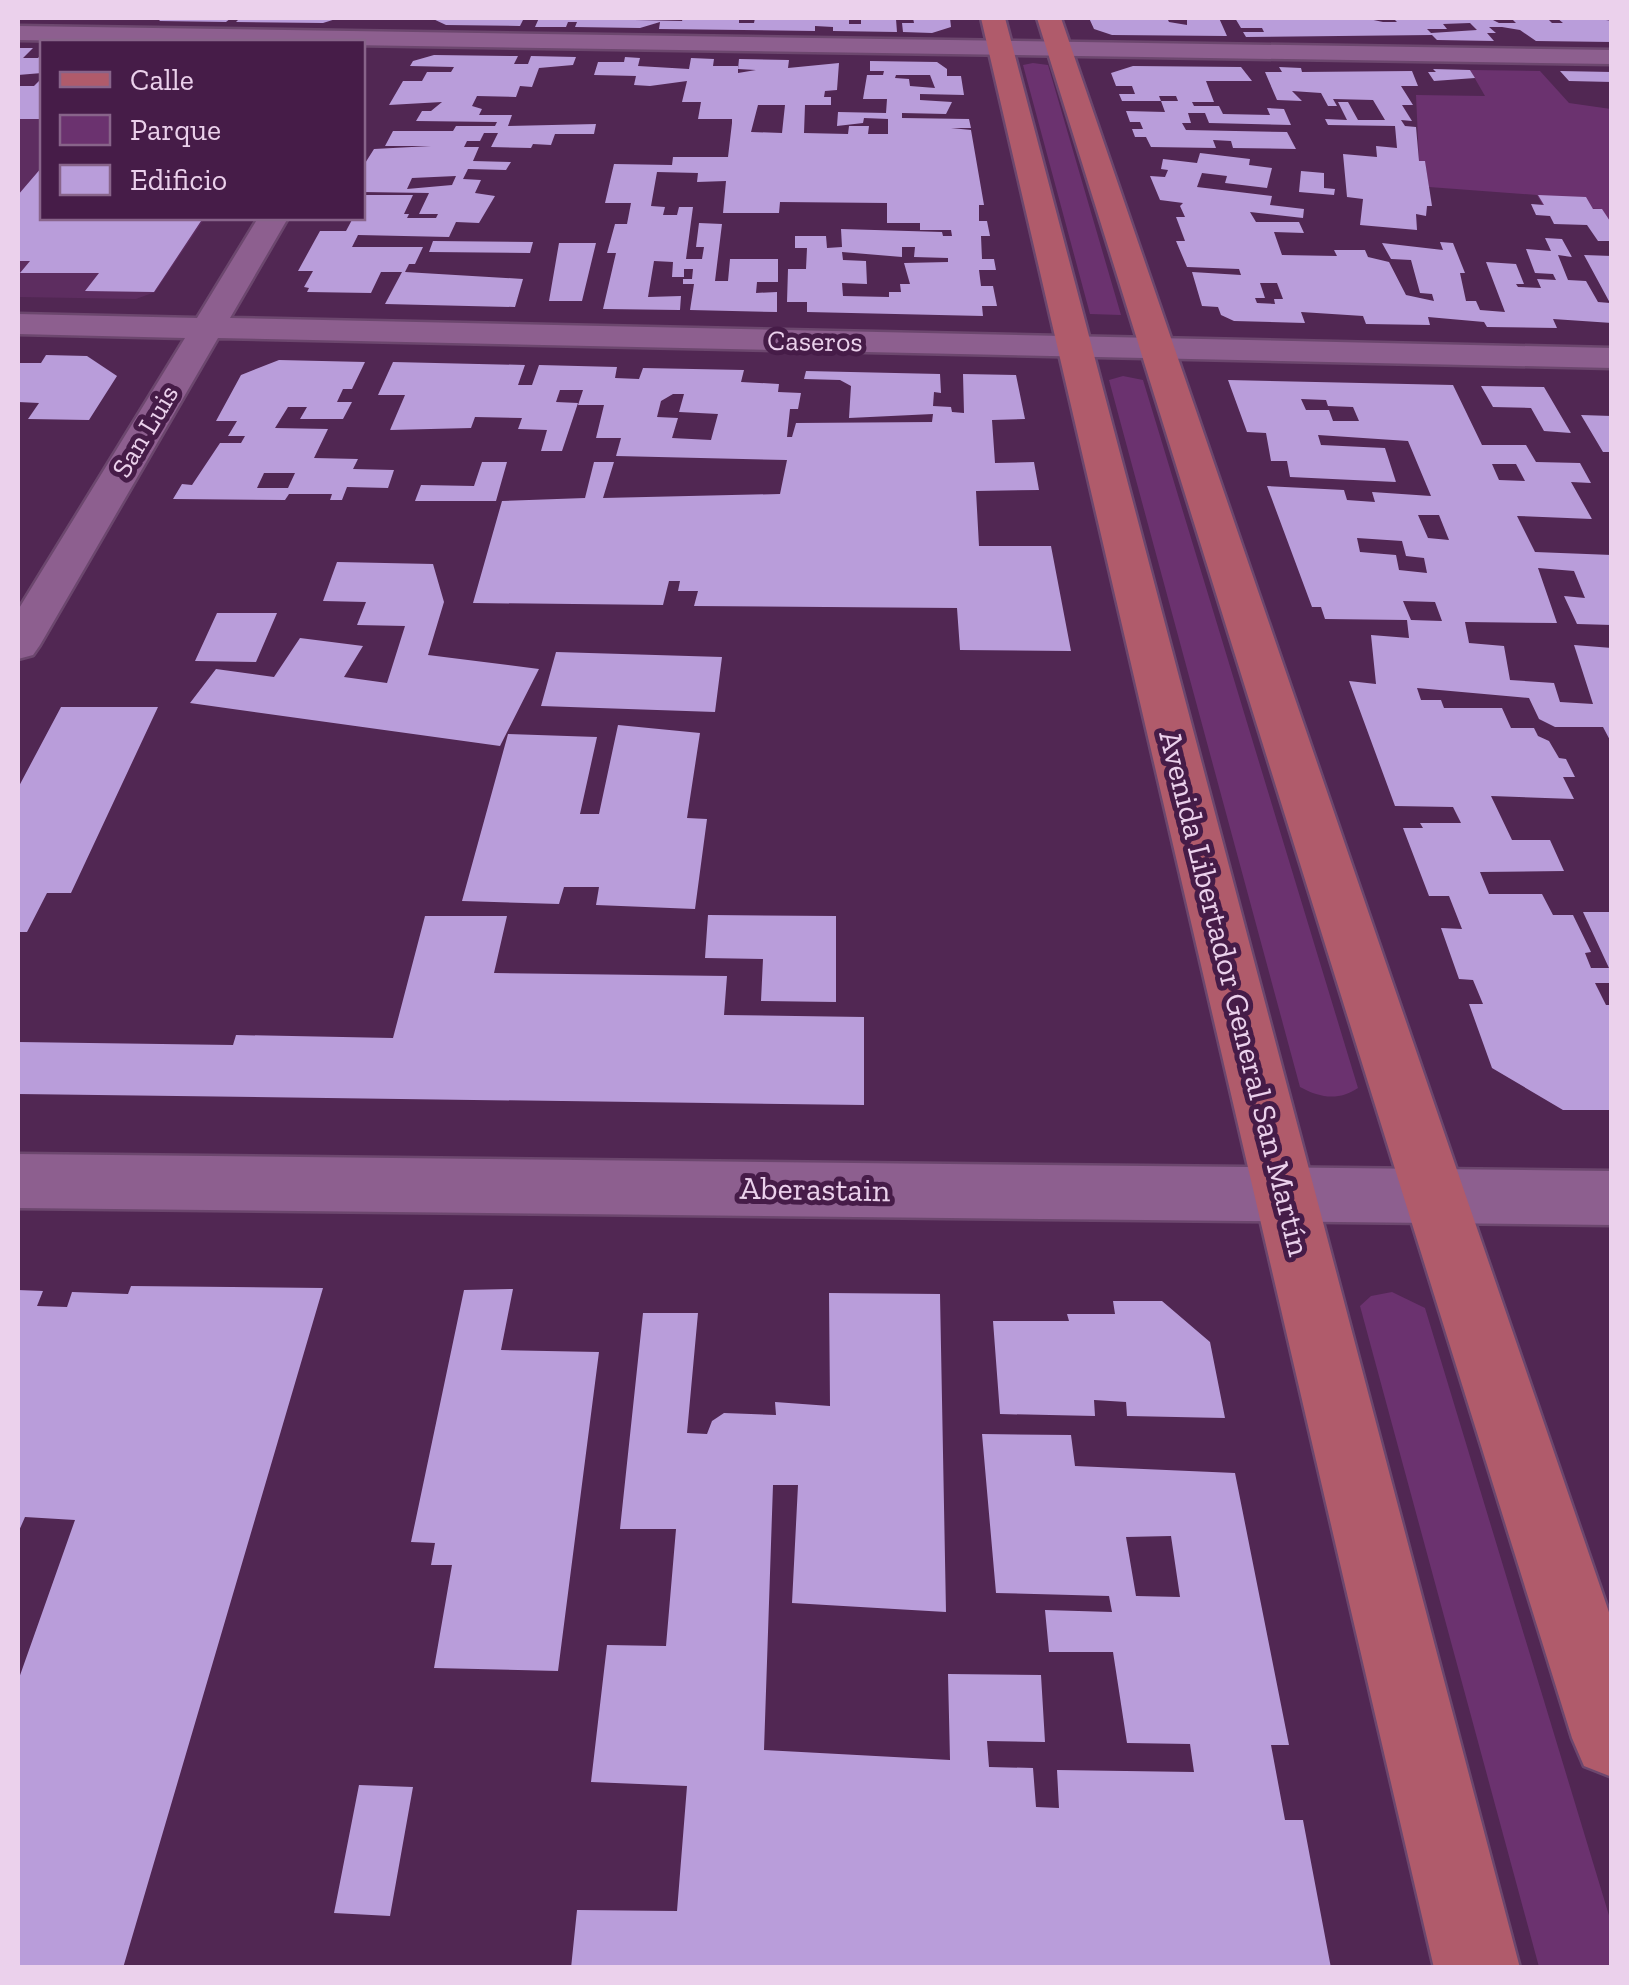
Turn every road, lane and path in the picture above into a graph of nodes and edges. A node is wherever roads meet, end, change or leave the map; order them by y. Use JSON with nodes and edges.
{"nodes":[{"id":1,"x":993,"y":18,"type":"edge"},
{"id":2,"x":1050,"y":18,"type":"edge"},
{"id":3,"x":386,"y":28,"type":"edge"},
{"id":4,"x":18,"y":33,"type":"edge"},
{"id":5,"x":1000,"y":48,"type":"junction"},
{"id":6,"x":1060,"y":49,"type":"junction"},
{"id":7,"x":1612,"y":57,"type":"edge"},
{"id":8,"x":365,"y":63,"type":"edge"},
{"id":9,"x":272,"y":220,"type":"edge"},
{"id":10,"x":18,"y":324,"type":"edge"},
{"id":11,"x":207,"y":328,"type":"junction"},
{"id":12,"x":1074,"y":346,"type":"junction"},
{"id":13,"x":1157,"y":348,"type":"junction"},
{"id":14,"x":1612,"y":358,"type":"edge"},
{"id":15,"x":18,"y":646,"type":"edge"},
{"id":16,"x":18,"y":1181,"type":"edge"},
{"id":17,"x":1285,"y":1194,"type":"junction"},
{"id":18,"x":1434,"y":1196,"type":"junction"},
{"id":19,"x":1612,"y":1198,"type":"edge"},
{"id":20,"x":1612,"y":1738,"type":"edge"},
{"id":21,"x":1477,"y":1968,"type":"edge"}],
"edges":[{"from":1,"to":5,"type":"main road","name":"Avenida Libertador General San Martín"},
{"from":2,"to":6,"type":"main road"},
{"from":3,"to":4,"type":"street"},
{"from":3,"to":5,"type":"street"},
{"from":3,"to":8,"type":"street"},
{"from":5,"to":6,"type":"street"},
{"from":5,"to":12,"type":"main road","name":"Avenida Libertador General San Martín"},
{"from":6,"to":7,"type":"street"},
{"from":6,"to":13,"type":"main road"},
{"from":9,"to":11,"type":"street","name":"San Luis"},
{"from":10,"to":11,"type":"street","name":"Caseros"},
{"from":11,"to":12,"type":"street","name":"Caseros"},
{"from":11,"to":15,"type":"street","name":"San Luis"},
{"from":12,"to":13,"type":"street","name":"Caseros"},
{"from":12,"to":17,"type":"main road","name":"Avenida Libertador General San Martín"},
{"from":13,"to":14,"type":"street","name":"Caseros"},
{"from":13,"to":18,"type":"main road"},
{"from":16,"to":17,"type":"street","name":"Aberastain"},
{"from":17,"to":18,"type":"street","name":"Aberastain"},
{"from":17,"to":21,"type":"main road","name":"Avenida Libertador General San Martín"},
{"from":18,"to":19,"type":"street","name":"Aberastain"},
{"from":18,"to":20,"type":"main road"}]}
